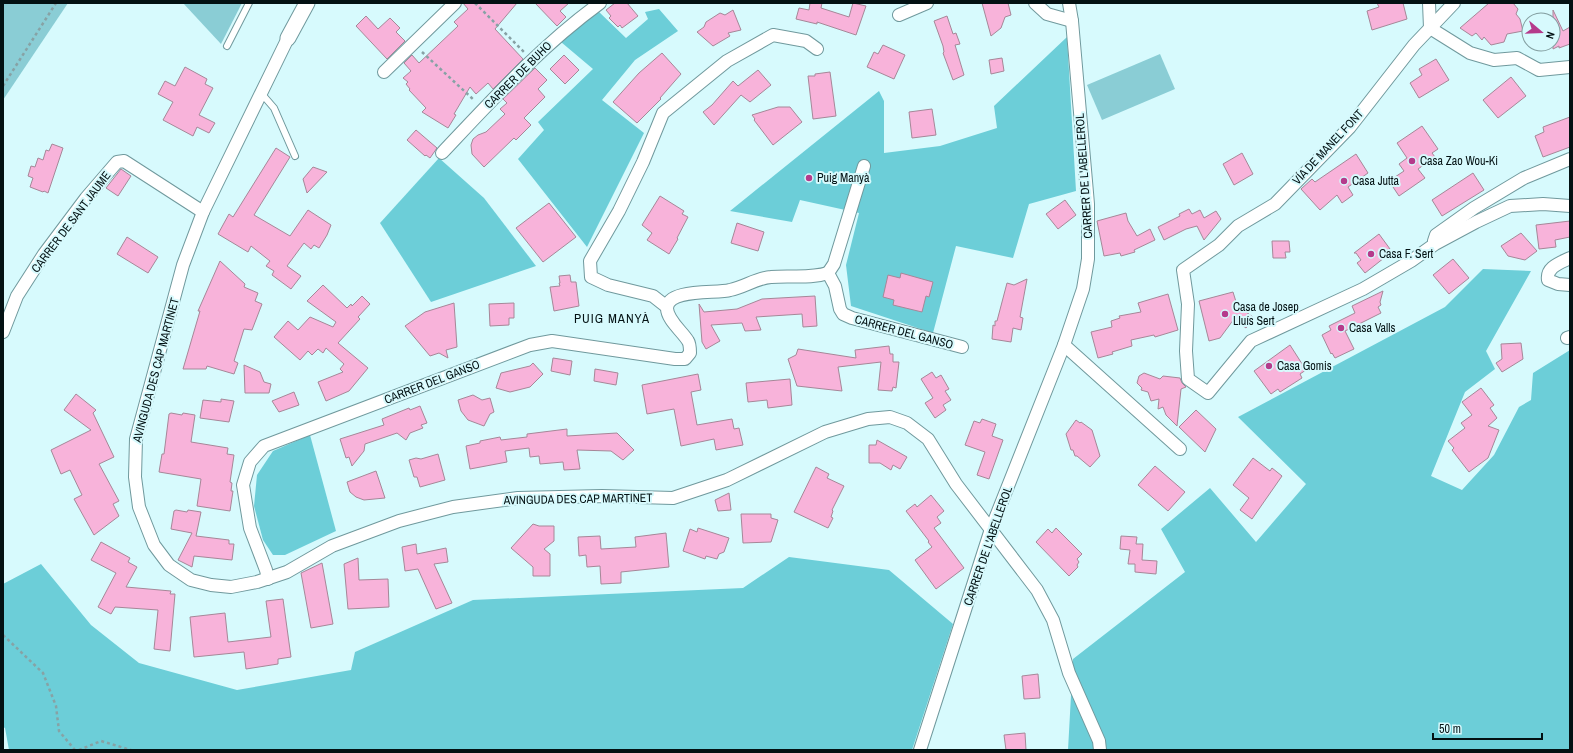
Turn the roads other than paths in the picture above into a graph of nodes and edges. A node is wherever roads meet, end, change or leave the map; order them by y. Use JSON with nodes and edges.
{"nodes":[{"id":1,"x":249,"y":3,"type":"edge"},
{"id":2,"x":307,"y":3,"type":"edge"},
{"id":3,"x":455,"y":3,"type":"edge"},
{"id":4,"x":600,"y":3,"type":"edge"},
{"id":5,"x":927,"y":3,"type":"edge"},
{"id":6,"x":1036,"y":3,"type":"edge"},
{"id":7,"x":1069,"y":3,"type":"edge"},
{"id":8,"x":1429,"y":3,"type":"edge"},
{"id":9,"x":1454,"y":3,"type":"edge"},
{"id":10,"x":899,"y":15,"type":"dead end"},
{"id":11,"x":1072,"y":21,"type":"junction"},
{"id":12,"x":1430,"y":28,"type":"junction"},
{"id":13,"x":288,"y":38,"type":"joint"},
{"id":14,"x":227,"y":46,"type":"dead end"},
{"id":15,"x":817,"y":49,"type":"dead end"},
{"id":16,"x":1570,"y":67,"type":"edge"},
{"id":17,"x":384,"y":72,"type":"dead end"},
{"id":18,"x":261,"y":93,"type":"junction"},
{"id":19,"x":442,"y":153,"type":"dead end"},
{"id":20,"x":295,"y":156,"type":"dead end"},
{"id":21,"x":1570,"y":159,"type":"edge"},
{"id":22,"x":864,"y":166,"type":"dead end"},
{"id":23,"x":1570,"y":206,"type":"edge"},
{"id":24,"x":203,"y":212,"type":"junction"},
{"id":25,"x":1435,"y":244,"type":"junction"},
{"id":26,"x":1570,"y":258,"type":"edge"},
{"id":27,"x":828,"y":273,"type":"junction"},
{"id":28,"x":1570,"y":285,"type":"edge"},
{"id":29,"x":667,"y":307,"type":"junction"},
{"id":30,"x":3,"y":332,"type":"edge"},
{"id":31,"x":1064,"y":345,"type":"junction"},
{"id":32,"x":962,"y":347,"type":"dead end"},
{"id":33,"x":1180,"y":450,"type":"dead end"},
{"id":34,"x":991,"y":529,"type":"junction"},
{"id":35,"x":268,"y":579,"type":"junction"},
{"id":36,"x":920,"y":750,"type":"edge"},
{"id":37,"x":1100,"y":750,"type":"edge"}],
"edges":[{"from":1,"to":14,"type":"lane"},
{"from":2,"to":13,"type":"street","name":"AVINGUDA DES CAP MARTINET"},
{"from":3,"to":17,"type":"street"},
{"from":4,"to":19,"type":"street","name":"CARRER DE BUHO"},
{"from":5,"to":10,"type":"street"},
{"from":6,"to":11,"type":"street"},
{"from":7,"to":11,"type":"street","name":"CARRER DE L'ABELLEROL"},
{"from":8,"to":12,"type":"street"},
{"from":9,"to":12,"type":"street","name":"VÍA DE MANEL FONT"},
{"from":11,"to":31,"type":"street","name":"CARRER DE L'ABELLEROL"},
{"from":12,"to":16,"type":"street"},
{"from":12,"to":25,"type":"street","name":"VÍA DE MANEL FONT"},
{"from":13,"to":18,"type":"street","name":"AVINGUDA DES CAP MARTINET"},
{"from":15,"to":29,"type":"street","name":"CARRER DEL GANSO"},
{"from":18,"to":20,"type":"lane"},
{"from":18,"to":24,"type":"street","name":"AVINGUDA DES CAP MARTINET"},
{"from":21,"to":25,"type":"street"},
{"from":22,"to":27,"type":"street"},
{"from":23,"to":25,"type":"street"},
{"from":24,"to":30,"type":"street","name":"CARRER DE SANT JAUME"},
{"from":24,"to":35,"type":"street","name":"AVINGUDA DES CAP MARTINET"},
{"from":26,"to":28,"type":"street"},
{"from":27,"to":29,"type":"street"},
{"from":27,"to":32,"type":"street","name":"CARRER DEL GANSO"},
{"from":29,"to":35,"type":"street","name":"CARRER DEL GANSO"},
{"from":31,"to":33,"type":"street"},
{"from":31,"to":34,"type":"street","name":"CARRER DE L'ABELLEROL"},
{"from":34,"to":35,"type":"street","name":"AVINGUDA DES CAP MARTINET"},
{"from":34,"to":36,"type":"street","name":"CARRER DE L'ABELLEROL"},
{"from":34,"to":37,"type":"street","name":"AVINGUDA DES CAP MARTINET"}]}
